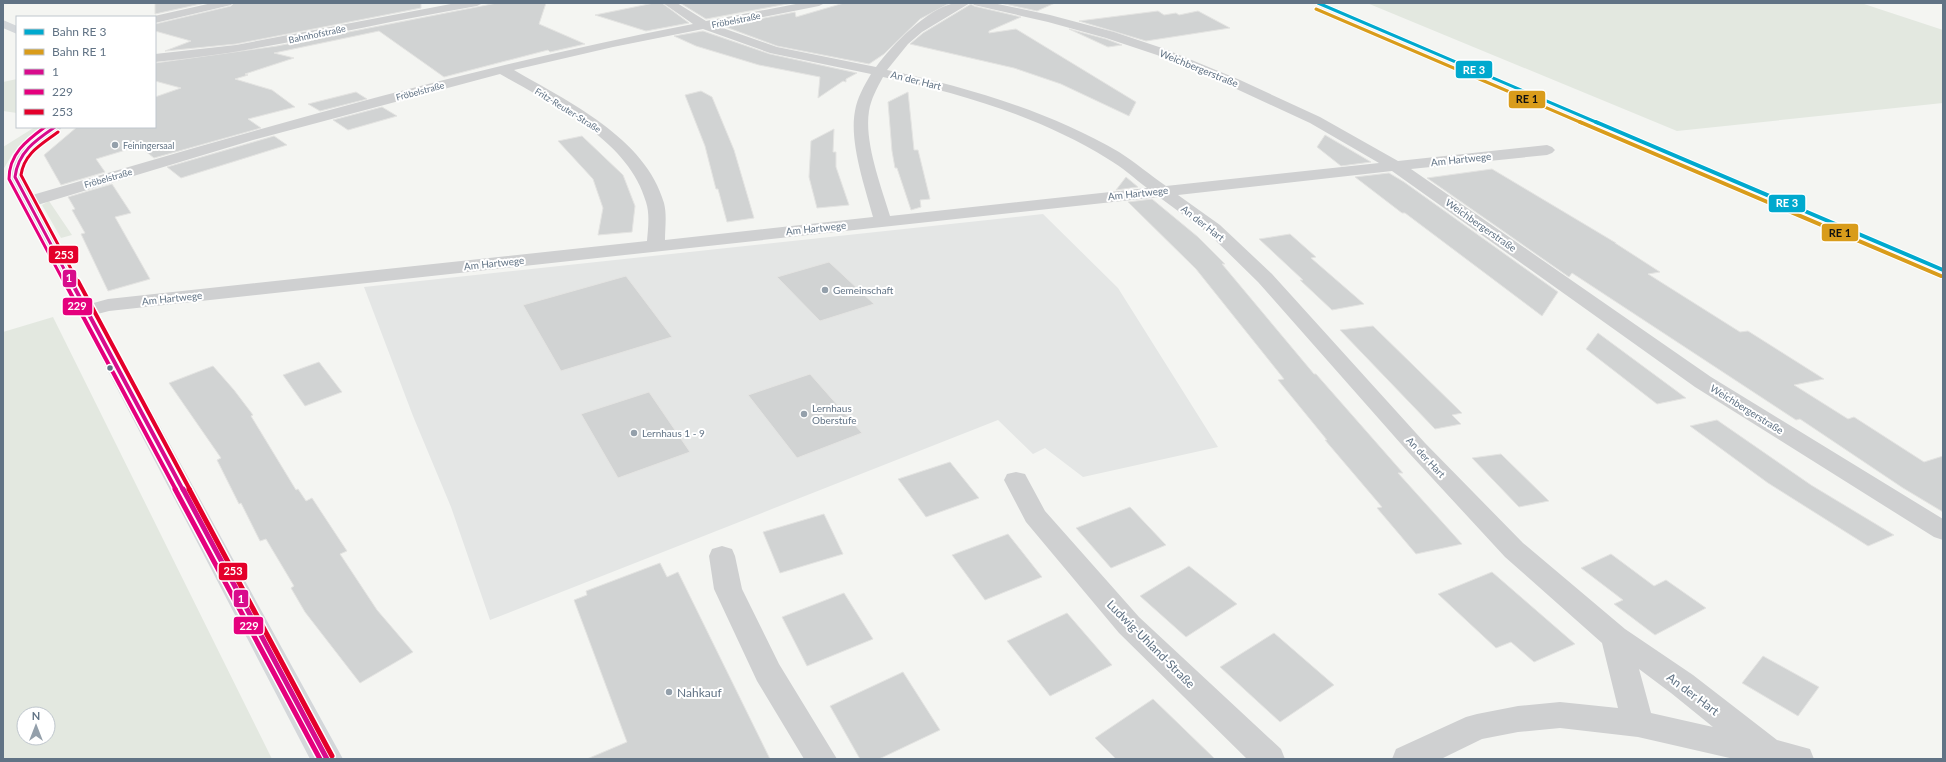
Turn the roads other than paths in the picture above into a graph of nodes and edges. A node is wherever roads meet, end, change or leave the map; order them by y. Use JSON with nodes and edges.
{"nodes":[{"id":1,"x":227,"y":3,"type":"edge"},
{"id":2,"x":422,"y":3,"type":"edge"},
{"id":3,"x":477,"y":3,"type":"edge"},
{"id":4,"x":669,"y":3,"type":"edge"},
{"id":5,"x":819,"y":3,"type":"edge"},
{"id":6,"x":964,"y":3,"type":"edge"},
{"id":7,"x":978,"y":3,"type":"edge"},
{"id":8,"x":402,"y":16,"type":"junction"},
{"id":9,"x":156,"y":19,"type":"edge"},
{"id":10,"x":3,"y":24,"type":"edge"},
{"id":11,"x":705,"y":26,"type":"junction"},
{"id":12,"x":16,"y":30,"type":"edge"},
{"id":13,"x":156,"y":58,"type":"edge"},
{"id":14,"x":502,"y":69,"type":"junction"},
{"id":15,"x":879,"y":71,"type":"junction"},
{"id":16,"x":54,"y":128,"type":"edge"},
{"id":17,"x":1548,"y":150,"type":"dead end"},
{"id":18,"x":1395,"y":166,"type":"junction"},
{"id":19,"x":1162,"y":191,"type":"junction"},
{"id":20,"x":28,"y":202,"type":"junction"},
{"id":21,"x":883,"y":221,"type":"junction"},
{"id":22,"x":656,"y":245,"type":"junction"},
{"id":23,"x":86,"y":311,"type":"junction"},
{"id":24,"x":1016,"y":480,"type":"dead end"},
{"id":25,"x":1943,"y":531,"type":"edge"},
{"id":26,"x":722,"y":556,"type":"dead end"},
{"id":27,"x":1615,"y":637,"type":"junction"},
{"id":28,"x":1638,"y":724,"type":"junction"},
{"id":29,"x":1784,"y":756,"type":"edge"},
{"id":30,"x":327,"y":759,"type":"edge"},
{"id":31,"x":821,"y":759,"type":"edge"},
{"id":32,"x":1269,"y":759,"type":"edge"},
{"id":33,"x":1408,"y":759,"type":"edge"}],
"edges":[{"from":1,"to":9,"type":"street"},
{"from":2,"to":8,"type":"street"},
{"from":3,"to":8,"type":"street","name":"Bahnhofstraße"},
{"from":4,"to":11,"type":"street","name":"An der Hart"},
{"from":5,"to":11,"type":"street","name":"Fröbelstraße"},
{"from":6,"to":15,"type":"street"},
{"from":7,"to":18,"type":"street","name":"Weichbergerstraße"},
{"from":8,"to":13,"type":"street","name":"Bahnhofstraße"},
{"from":10,"to":12,"type":"street"},
{"from":11,"to":14,"type":"street","name":"Fröbelstraße"},
{"from":11,"to":15,"type":"street","name":"An der Hart"},
{"from":14,"to":20,"type":"street","name":"Fröbelstraße"},
{"from":14,"to":22,"type":"street","name":"Fritz-Reuter-Straße"},
{"from":15,"to":19,"type":"street","name":"An der Hart"},
{"from":15,"to":21,"type":"street"},
{"from":16,"to":20,"type":"street"},
{"from":17,"to":18,"type":"street","name":"Am Hartwege"},
{"from":18,"to":19,"type":"street","name":"Am Hartwege"},
{"from":18,"to":25,"type":"street","name":"Weichbergerstraße"},
{"from":19,"to":21,"type":"street","name":"Am Hartwege"},
{"from":19,"to":27,"type":"street","name":"An der Hart"},
{"from":20,"to":23,"type":"street"},
{"from":21,"to":22,"type":"street","name":"Am Hartwege"},
{"from":22,"to":23,"type":"street","name":"Am Hartwege"},
{"from":23,"to":30,"type":"street"},
{"from":24,"to":32,"type":"street","name":"Ludwig-Uhland-Straße"},
{"from":26,"to":31,"type":"street"},
{"from":27,"to":28,"type":"street"},
{"from":27,"to":29,"type":"street","name":"An der Hart"},
{"from":28,"to":29,"type":"street","name":"An der Hart"},
{"from":28,"to":33,"type":"street","name":"An der Hart"}]}
